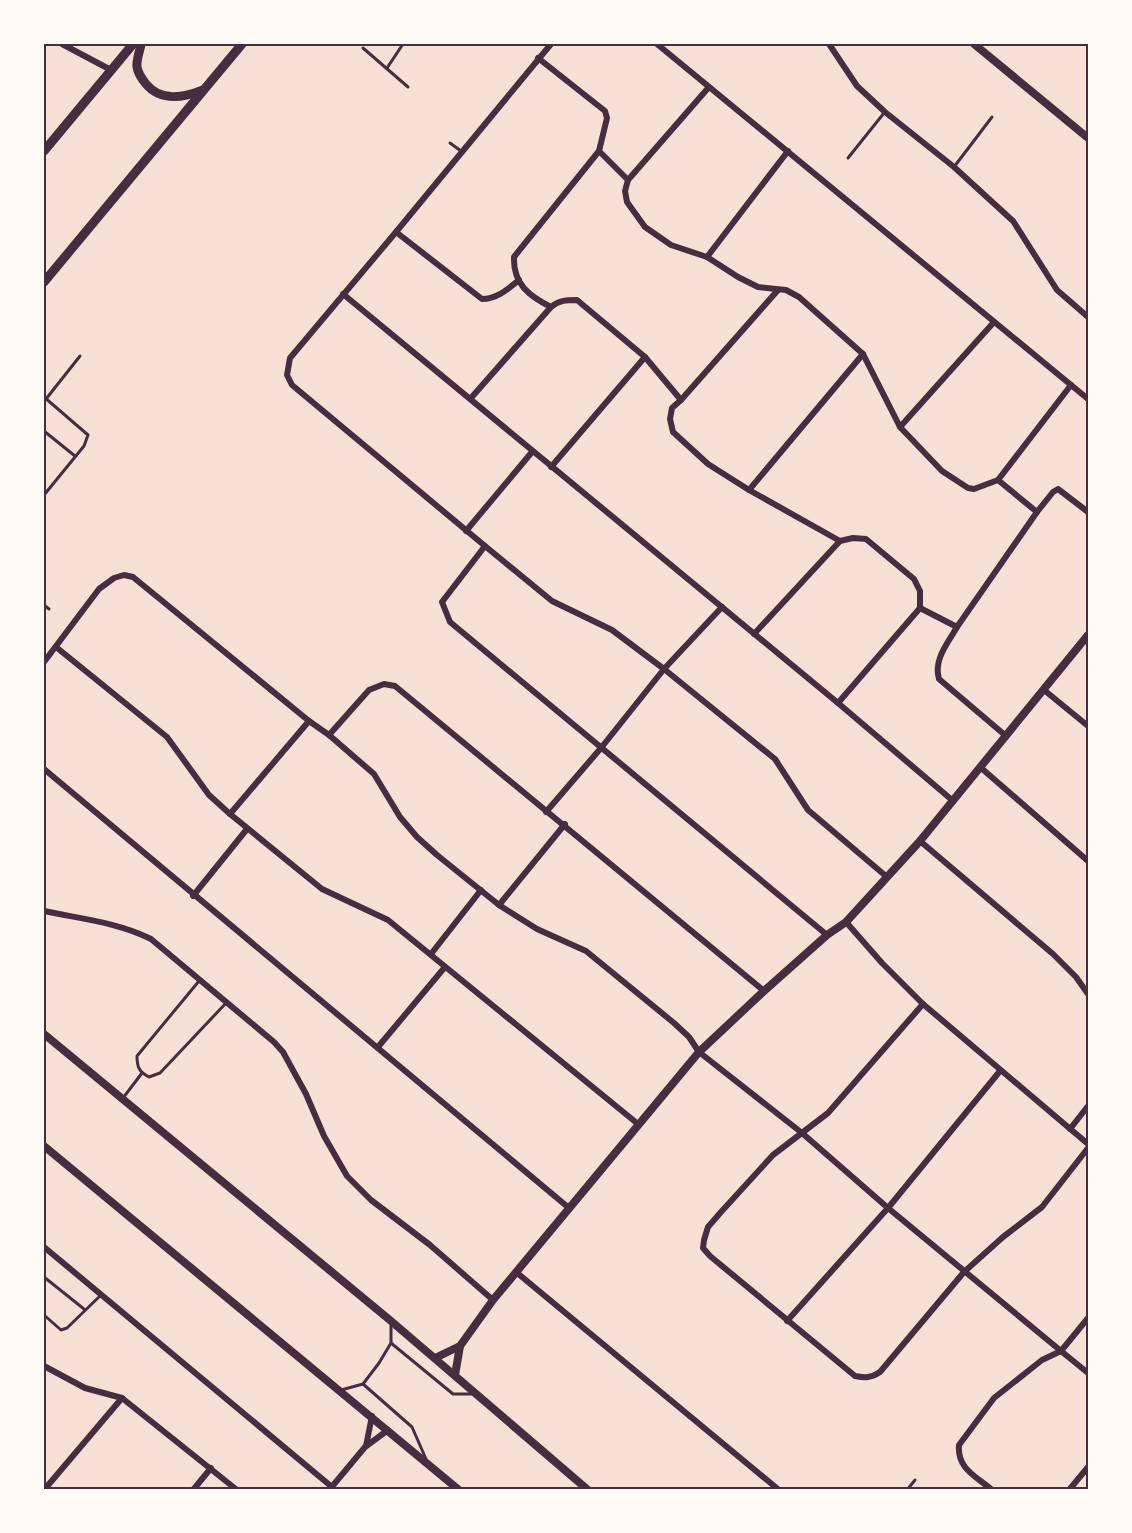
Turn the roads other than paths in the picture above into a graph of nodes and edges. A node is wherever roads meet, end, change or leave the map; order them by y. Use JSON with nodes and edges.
{"nodes":[{"id":1,"x":62,"y":44,"type":"edge"},
{"id":2,"x":133,"y":44,"type":"edge"},
{"id":3,"x":141,"y":44,"type":"edge"},
{"id":4,"x":242,"y":44,"type":"edge"},
{"id":5,"x":403,"y":44,"type":"edge"},
{"id":6,"x":551,"y":44,"type":"edge"},
{"id":7,"x":657,"y":44,"type":"edge"},
{"id":8,"x":829,"y":44,"type":"edge"},
{"id":9,"x":974,"y":44,"type":"edge"},
{"id":10,"x":363,"y":48,"type":"dead end"},
{"id":11,"x":538,"y":58,"type":"junction"},
{"id":12,"x":387,"y":68,"type":"junction"},
{"id":13,"x":111,"y":70,"type":"junction"},
{"id":14,"x":408,"y":87,"type":"dead end"},
{"id":15,"x":709,"y":87,"type":"junction"},
{"id":16,"x":204,"y":89,"type":"junction"},
{"id":17,"x":885,"y":112,"type":"junction"},
{"id":18,"x":992,"y":117,"type":"dead end"},
{"id":19,"x":1089,"y":138,"type":"edge"},
{"id":20,"x":450,"y":143,"type":"dead end"},
{"id":21,"x":44,"y":151,"type":"edge"},
{"id":22,"x":461,"y":151,"type":"junction"},
{"id":23,"x":599,"y":151,"type":"junction"},
{"id":24,"x":788,"y":151,"type":"junction"},
{"id":25,"x":848,"y":158,"type":"dead end"},
{"id":26,"x":954,"y":166,"type":"junction"},
{"id":27,"x":628,"y":180,"type":"junction"},
{"id":28,"x":396,"y":232,"type":"junction"},
{"id":29,"x":707,"y":257,"type":"junction"},
{"id":30,"x":519,"y":280,"type":"junction"},
{"id":31,"x":44,"y":282,"type":"edge"},
{"id":32,"x":778,"y":290,"type":"junction"},
{"id":33,"x":343,"y":294,"type":"junction"},
{"id":34,"x":550,"y":307,"type":"junction"},
{"id":35,"x":1089,"y":317,"type":"edge"},
{"id":36,"x":994,"y":322,"type":"junction"},
{"id":37,"x":862,"y":354,"type":"junction"},
{"id":38,"x":80,"y":356,"type":"dead end"},
{"id":39,"x":645,"y":357,"type":"junction"},
{"id":40,"x":1071,"y":385,"type":"junction"},
{"id":41,"x":45,"y":398,"type":"edge"},
{"id":42,"x":471,"y":398,"type":"junction"},
{"id":43,"x":1089,"y":399,"type":"edge"},
{"id":44,"x":681,"y":400,"type":"junction"},
{"id":45,"x":900,"y":427,"type":"junction"},
{"id":46,"x":44,"y":431,"type":"edge"},
{"id":47,"x":532,"y":452,"type":"junction"},
{"id":48,"x":75,"y":457,"type":"junction"},
{"id":49,"x":551,"y":467,"type":"junction"},
{"id":50,"x":998,"y":480,"type":"junction"},
{"id":51,"x":749,"y":490,"type":"junction"},
{"id":52,"x":44,"y":495,"type":"edge"},
{"id":53,"x":1037,"y":512,"type":"junction"},
{"id":54,"x":1089,"y":512,"type":"edge"},
{"id":55,"x":466,"y":531,"type":"junction"},
{"id":56,"x":840,"y":541,"type":"junction"},
{"id":57,"x":485,"y":546,"type":"junction"},
{"id":58,"x":44,"y":605,"type":"edge"},
{"id":59,"x":722,"y":607,"type":"junction"},
{"id":60,"x":920,"y":608,"type":"junction"},
{"id":61,"x":49,"y":609,"type":"dead end"},
{"id":62,"x":957,"y":627,"type":"junction"},
{"id":63,"x":754,"y":634,"type":"junction"},
{"id":64,"x":1089,"y":635,"type":"edge"},
{"id":65,"x":56,"y":647,"type":"junction"},
{"id":66,"x":44,"y":662,"type":"edge"},
{"id":67,"x":664,"y":669,"type":"junction"},
{"id":68,"x":1044,"y":690,"type":"junction"},
{"id":69,"x":838,"y":703,"type":"junction"},
{"id":70,"x":309,"y":721,"type":"junction"},
{"id":71,"x":1089,"y":726,"type":"edge"},
{"id":72,"x":329,"y":735,"type":"junction"},
{"id":73,"x":1006,"y":735,"type":"junction"},
{"id":74,"x":601,"y":748,"type":"junction"},
{"id":75,"x":980,"y":767,"type":"junction"},
{"id":76,"x":44,"y":770,"type":"edge"},
{"id":77,"x":952,"y":800,"type":"junction"},
{"id":78,"x":546,"y":812,"type":"junction"},
{"id":79,"x":230,"y":814,"type":"junction"},
{"id":80,"x":565,"y":824,"type":"junction"},
{"id":81,"x":247,"y":829,"type":"junction"},
{"id":82,"x":920,"y":841,"type":"junction"},
{"id":83,"x":1089,"y":861,"type":"edge"},
{"id":84,"x":886,"y":877,"type":"junction"},
{"id":85,"x":481,"y":890,"type":"junction"},
{"id":86,"x":193,"y":896,"type":"junction"},
{"id":87,"x":499,"y":905,"type":"junction"},
{"id":88,"x":44,"y":910,"type":"edge"},
{"id":89,"x":846,"y":922,"type":"junction"},
{"id":90,"x":827,"y":934,"type":"junction"},
{"id":91,"x":431,"y":954,"type":"junction"},
{"id":92,"x":445,"y":966,"type":"junction"},
{"id":93,"x":200,"y":980,"type":"junction"},
{"id":94,"x":764,"y":991,"type":"junction"},
{"id":95,"x":1089,"y":994,"type":"edge"},
{"id":96,"x":227,"y":1002,"type":"junction"},
{"id":97,"x":923,"y":1004,"type":"junction"},
{"id":98,"x":44,"y":1034,"type":"edge"},
{"id":99,"x":378,"y":1047,"type":"junction"},
{"id":100,"x":699,"y":1052,"type":"junction"},
{"id":101,"x":1000,"y":1071,"type":"junction"},
{"id":102,"x":142,"y":1073,"type":"junction"},
{"id":103,"x":122,"y":1100,"type":"junction"},
{"id":104,"x":1089,"y":1106,"type":"edge"},
{"id":105,"x":638,"y":1125,"type":"junction"},
{"id":106,"x":1070,"y":1129,"type":"junction"},
{"id":107,"x":802,"y":1133,"type":"junction"},
{"id":108,"x":44,"y":1146,"type":"edge"},
{"id":109,"x":1089,"y":1146,"type":"edge"},
{"id":110,"x":569,"y":1208,"type":"junction"},
{"id":111,"x":888,"y":1208,"type":"junction"},
{"id":112,"x":44,"y":1246,"type":"edge"},
{"id":113,"x":516,"y":1272,"type":"junction"},
{"id":114,"x":964,"y":1272,"type":"junction"},
{"id":115,"x":44,"y":1277,"type":"edge"},
{"id":116,"x":100,"y":1295,"type":"junction"},
{"id":117,"x":493,"y":1300,"type":"junction"},
{"id":118,"x":84,"y":1309,"type":"junction"},
{"id":119,"x":44,"y":1315,"type":"edge"},
{"id":120,"x":1089,"y":1318,"type":"edge"},
{"id":121,"x":392,"y":1321,"type":"junction"},
{"id":122,"x":787,"y":1321,"type":"junction"},
{"id":123,"x":391,"y":1343,"type":"junction"},
{"id":124,"x":460,"y":1346,"type":"junction"},
{"id":125,"x":1061,"y":1351,"type":"junction"},
{"id":126,"x":435,"y":1358,"type":"junction"},
{"id":127,"x":44,"y":1366,"type":"edge"},
{"id":128,"x":1089,"y":1373,"type":"edge"},
{"id":129,"x":455,"y":1375,"type":"junction"},
{"id":130,"x":363,"y":1384,"type":"junction"},
{"id":131,"x":339,"y":1390,"type":"junction"},
{"id":132,"x":477,"y":1394,"type":"junction"},
{"id":133,"x":122,"y":1398,"type":"junction"},
{"id":134,"x":372,"y":1416,"type":"junction"},
{"id":135,"x":388,"y":1430,"type":"junction"},
{"id":136,"x":365,"y":1447,"type":"junction"},
{"id":137,"x":428,"y":1462,"type":"junction"},
{"id":138,"x":1089,"y":1467,"type":"edge"},
{"id":139,"x":211,"y":1468,"type":"junction"},
{"id":140,"x":915,"y":1480,"type":"dead end"},
{"id":141,"x":331,"y":1488,"type":"edge"},
{"id":142,"x":44,"y":1490,"type":"edge"},
{"id":143,"x":193,"y":1490,"type":"edge"},
{"id":144,"x":237,"y":1490,"type":"edge"},
{"id":145,"x":459,"y":1490,"type":"edge"},
{"id":146,"x":588,"y":1490,"type":"edge"},
{"id":147,"x":779,"y":1490,"type":"edge"},
{"id":148,"x":908,"y":1490,"type":"edge"},
{"id":149,"x":992,"y":1490,"type":"edge"},
{"id":150,"x":1069,"y":1490,"type":"edge"}],
"edges":[{"from":1,"to":13,"type":"street"},
{"from":2,"to":13,"type":"main road"},
{"from":3,"to":16,"type":"main road"},
{"from":4,"to":16,"type":"main road"},
{"from":5,"to":12,"type":"lane"},
{"from":6,"to":11,"type":"street"},
{"from":7,"to":15,"type":"street"},
{"from":8,"to":17,"type":"street"},
{"from":9,"to":19,"type":"main road"},
{"from":10,"to":12,"type":"lane"},
{"from":11,"to":22,"type":"street"},
{"from":11,"to":23,"type":"street"},
{"from":12,"to":14,"type":"lane"},
{"from":13,"to":21,"type":"main road"},
{"from":15,"to":24,"type":"street"},
{"from":15,"to":27,"type":"street"},
{"from":16,"to":31,"type":"main road"},
{"from":17,"to":25,"type":"lane"},
{"from":17,"to":26,"type":"street"},
{"from":18,"to":26,"type":"lane"},
{"from":20,"to":22,"type":"lane"},
{"from":22,"to":28,"type":"street"},
{"from":23,"to":27,"type":"street"},
{"from":23,"to":30,"type":"street"},
{"from":24,"to":29,"type":"street"},
{"from":24,"to":36,"type":"street"},
{"from":26,"to":35,"type":"street"},
{"from":27,"to":29,"type":"street"},
{"from":28,"to":30,"type":"street"},
{"from":28,"to":33,"type":"street"},
{"from":29,"to":32,"type":"street"},
{"from":30,"to":34,"type":"street"},
{"from":32,"to":37,"type":"street"},
{"from":32,"to":44,"type":"street"},
{"from":33,"to":42,"type":"street"},
{"from":33,"to":55,"type":"street"},
{"from":34,"to":39,"type":"street"},
{"from":34,"to":42,"type":"street"},
{"from":36,"to":40,"type":"street"},
{"from":36,"to":45,"type":"street"},
{"from":37,"to":45,"type":"street"},
{"from":37,"to":51,"type":"street"},
{"from":38,"to":41,"type":"lane"},
{"from":39,"to":44,"type":"street"},
{"from":39,"to":49,"type":"street"},
{"from":40,"to":43,"type":"street"},
{"from":40,"to":50,"type":"street"},
{"from":41,"to":48,"type":"lane"},
{"from":42,"to":47,"type":"street"},
{"from":44,"to":51,"type":"street"},
{"from":45,"to":50,"type":"street"},
{"from":46,"to":48,"type":"lane"},
{"from":47,"to":49,"type":"street"},
{"from":47,"to":55,"type":"street"},
{"from":48,"to":52,"type":"lane"},
{"from":49,"to":59,"type":"street"},
{"from":50,"to":53,"type":"street"},
{"from":51,"to":56,"type":"street"},
{"from":53,"to":54,"type":"street"},
{"from":53,"to":62,"type":"street"},
{"from":55,"to":57,"type":"street"},
{"from":56,"to":60,"type":"street"},
{"from":56,"to":63,"type":"street"},
{"from":57,"to":67,"type":"street"},
{"from":57,"to":74,"type":"street"},
{"from":58,"to":61,"type":"lane"},
{"from":59,"to":63,"type":"street"},
{"from":59,"to":67,"type":"street"},
{"from":60,"to":62,"type":"street"},
{"from":60,"to":69,"type":"street"},
{"from":62,"to":73,"type":"street"},
{"from":63,"to":69,"type":"street"},
{"from":64,"to":68,"type":"street"},
{"from":65,"to":66,"type":"street"},
{"from":65,"to":70,"type":"street"},
{"from":65,"to":79,"type":"street"},
{"from":67,"to":74,"type":"street"},
{"from":67,"to":84,"type":"street"},
{"from":68,"to":71,"type":"street"},
{"from":68,"to":73,"type":"street"},
{"from":69,"to":77,"type":"street"},
{"from":70,"to":72,"type":"street"},
{"from":70,"to":79,"type":"street"},
{"from":72,"to":78,"type":"street"},
{"from":72,"to":85,"type":"street"},
{"from":73,"to":75,"type":"street"},
{"from":74,"to":78,"type":"street"},
{"from":74,"to":90,"type":"street"},
{"from":75,"to":77,"type":"street"},
{"from":75,"to":83,"type":"street"},
{"from":76,"to":86,"type":"street"},
{"from":77,"to":82,"type":"street"},
{"from":78,"to":80,"type":"street"},
{"from":79,"to":81,"type":"street"},
{"from":80,"to":87,"type":"street"},
{"from":80,"to":94,"type":"street"},
{"from":81,"to":86,"type":"street"},
{"from":81,"to":91,"type":"street"},
{"from":82,"to":84,"type":"street"},
{"from":82,"to":95,"type":"street"},
{"from":84,"to":89,"type":"street"},
{"from":85,"to":87,"type":"street"},
{"from":85,"to":91,"type":"street"},
{"from":86,"to":99,"type":"street"},
{"from":87,"to":100,"type":"street"},
{"from":88,"to":93,"type":"street"},
{"from":89,"to":90,"type":"street"},
{"from":89,"to":97,"type":"street"},
{"from":90,"to":94,"type":"street"},
{"from":91,"to":92,"type":"street"},
{"from":92,"to":99,"type":"street"},
{"from":92,"to":105,"type":"street"},
{"from":93,"to":96,"type":"street"},
{"from":93,"to":102,"type":"lane"},
{"from":94,"to":100,"type":"street"},
{"from":96,"to":102,"type":"lane"},
{"from":96,"to":117,"type":"street"},
{"from":97,"to":101,"type":"street"},
{"from":97,"to":107,"type":"street"},
{"from":98,"to":103,"type":"main road"},
{"from":99,"to":110,"type":"street"},
{"from":100,"to":105,"type":"street"},
{"from":100,"to":107,"type":"street"},
{"from":101,"to":106,"type":"street"},
{"from":101,"to":111,"type":"street"},
{"from":102,"to":103,"type":"lane"},
{"from":103,"to":121,"type":"main road"},
{"from":104,"to":106,"type":"street"},
{"from":105,"to":110,"type":"street"},
{"from":106,"to":109,"type":"street"},
{"from":107,"to":111,"type":"street"},
{"from":107,"to":122,"type":"street"},
{"from":108,"to":131,"type":"main road"},
{"from":109,"to":114,"type":"street"},
{"from":110,"to":113,"type":"street"},
{"from":111,"to":114,"type":"street"},
{"from":111,"to":122,"type":"street"},
{"from":112,"to":116,"type":"street"},
{"from":113,"to":117,"type":"street"},
{"from":113,"to":147,"type":"street"},
{"from":114,"to":122,"type":"street"},
{"from":114,"to":125,"type":"street"},
{"from":115,"to":118,"type":"lane"},
{"from":116,"to":118,"type":"lane"},
{"from":116,"to":141,"type":"street"},
{"from":117,"to":124,"type":"street"},
{"from":118,"to":119,"type":"lane"},
{"from":120,"to":125,"type":"street"},
{"from":121,"to":123,"type":"lane"},
{"from":121,"to":126,"type":"main road"},
{"from":123,"to":130,"type":"lane"},
{"from":123,"to":132,"type":"lane"},
{"from":124,"to":126,"type":"street"},
{"from":124,"to":129,"type":"street"},
{"from":125,"to":128,"type":"street"},
{"from":125,"to":149,"type":"street"},
{"from":126,"to":129,"type":"main road"},
{"from":127,"to":133,"type":"street"},
{"from":129,"to":132,"type":"main road"},
{"from":130,"to":131,"type":"lane"},
{"from":130,"to":137,"type":"lane"},
{"from":131,"to":134,"type":"main road"},
{"from":132,"to":146,"type":"main road"},
{"from":133,"to":139,"type":"street"},
{"from":133,"to":142,"type":"street"},
{"from":134,"to":135,"type":"main road"},
{"from":134,"to":136,"type":"street"},
{"from":135,"to":136,"type":"street"},
{"from":135,"to":137,"type":"main road"},
{"from":136,"to":141,"type":"street"},
{"from":137,"to":145,"type":"main road"},
{"from":138,"to":150,"type":"street"},
{"from":139,"to":143,"type":"street"},
{"from":139,"to":144,"type":"street"},
{"from":140,"to":148,"type":"lane"}]}
